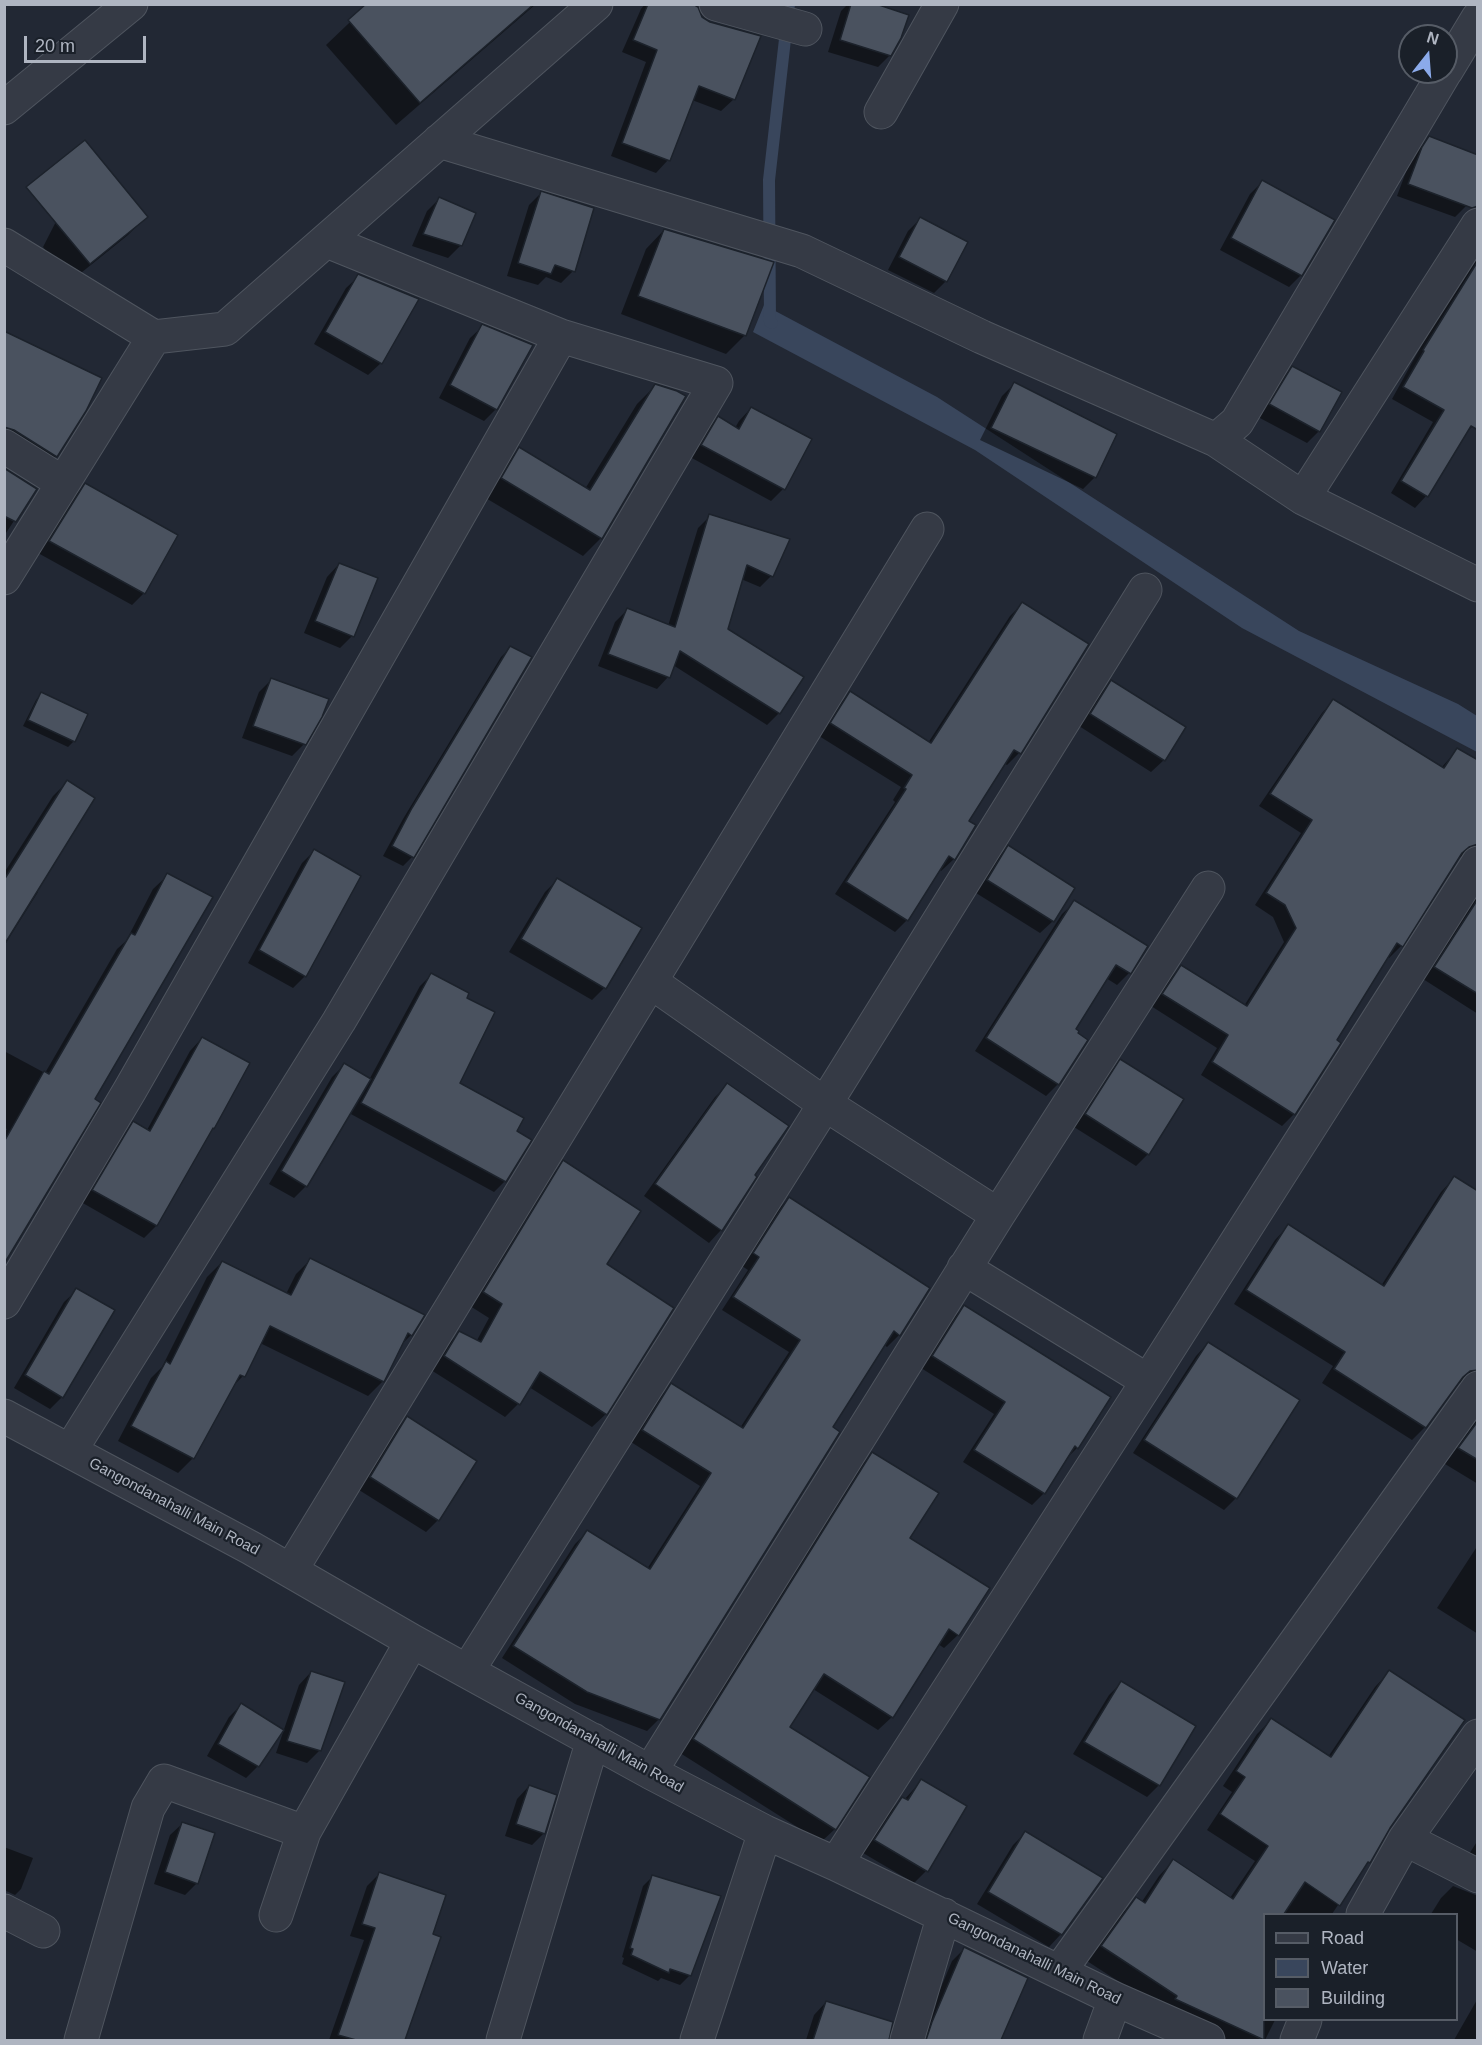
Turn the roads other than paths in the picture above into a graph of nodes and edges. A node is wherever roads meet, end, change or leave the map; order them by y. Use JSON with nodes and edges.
{"nodes":[{"id":1,"x":132,"y":4,"type":"edge"},
{"id":2,"x":596,"y":4,"type":"edge"},
{"id":3,"x":716,"y":4,"type":"edge"},
{"id":4,"x":942,"y":4,"type":"edge"},
{"id":5,"x":1478,"y":18,"type":"edge"},
{"id":6,"x":805,"y":30,"type":"dead end"},
{"id":7,"x":1458,"y":52,"type":"edge"},
{"id":8,"x":1439,"y":84,"type":"edge"},
{"id":9,"x":4,"y":108,"type":"edge"},
{"id":10,"x":881,"y":112,"type":"dead end"},
{"id":11,"x":440,"y":141,"type":"junction"},
{"id":12,"x":1478,"y":225,"type":"edge"},
{"id":13,"x":327,"y":241,"type":"junction"},
{"id":14,"x":4,"y":245,"type":"edge"},
{"id":15,"x":561,"y":336,"type":"junction"},
{"id":16,"x":154,"y":337,"type":"junction"},
{"id":17,"x":1216,"y":440,"type":"junction"},
{"id":18,"x":4,"y":446,"type":"edge"},
{"id":19,"x":63,"y":483,"type":"junction"},
{"id":20,"x":1303,"y":498,"type":"junction"},
{"id":21,"x":927,"y":529,"type":"dead end"},
{"id":22,"x":4,"y":578,"type":"edge"},
{"id":23,"x":1478,"y":585,"type":"edge"},
{"id":24,"x":1145,"y":590,"type":"dead end"},
{"id":25,"x":1478,"y":863,"type":"edge"},
{"id":26,"x":1208,"y":888,"type":"dead end"},
{"id":27,"x":651,"y":982,"type":"junction"},
{"id":28,"x":825,"y":1104,"type":"junction"},
{"id":29,"x":998,"y":1215,"type":"junction"},
{"id":30,"x":964,"y":1268,"type":"junction"},
{"id":31,"x":4,"y":1302,"type":"edge"},
{"id":32,"x":1148,"y":1381,"type":"junction"},
{"id":33,"x":1478,"y":1388,"type":"edge"},
{"id":34,"x":4,"y":1416,"type":"edge"},
{"id":35,"x":70,"y":1451,"type":"junction"},
{"id":36,"x":291,"y":1570,"type":"junction"},
{"id":37,"x":412,"y":1641,"type":"junction"},
{"id":38,"x":468,"y":1670,"type":"junction"},
{"id":39,"x":1478,"y":1736,"type":"edge"},
{"id":40,"x":593,"y":1740,"type":"junction"},
{"id":41,"x":650,"y":1772,"type":"junction"},
{"id":42,"x":303,"y":1832,"type":"junction"},
{"id":43,"x":765,"y":1832,"type":"junction"},
{"id":44,"x":1406,"y":1839,"type":"junction"},
{"id":45,"x":836,"y":1864,"type":"junction"},
{"id":46,"x":1478,"y":1876,"type":"edge"},
{"id":47,"x":4,"y":1911,"type":"edge"},
{"id":48,"x":1364,"y":1913,"type":"edge"},
{"id":49,"x":276,"y":1915,"type":"dead end"},
{"id":50,"x":944,"y":1915,"type":"junction"},
{"id":51,"x":43,"y":1931,"type":"dead end"},
{"id":52,"x":1059,"y":1972,"type":"junction"},
{"id":53,"x":1115,"y":1999,"type":"junction"},
{"id":54,"x":1304,"y":2021,"type":"edge"},
{"id":55,"x":81,"y":2040,"type":"edge"},
{"id":56,"x":502,"y":2040,"type":"edge"},
{"id":57,"x":697,"y":2040,"type":"edge"},
{"id":58,"x":907,"y":2040,"type":"edge"},
{"id":59,"x":1100,"y":2040,"type":"edge"},
{"id":60,"x":1208,"y":2040,"type":"edge"},
{"id":61,"x":1297,"y":2040,"type":"edge"}],
"edges":[{"from":1,"to":9,"type":"street"},
{"from":2,"to":11,"type":"street"},
{"from":3,"to":6,"type":"street"},
{"from":4,"to":10,"type":"street"},
{"from":5,"to":7,"type":"street"},
{"from":8,"to":17,"type":"street"},
{"from":11,"to":13,"type":"street"},
{"from":11,"to":17,"type":"street"},
{"from":12,"to":20,"type":"street"},
{"from":13,"to":15,"type":"street"},
{"from":13,"to":16,"type":"street"},
{"from":14,"to":16,"type":"street"},
{"from":15,"to":31,"type":"street"},
{"from":15,"to":35,"type":"street"},
{"from":16,"to":19,"type":"street"},
{"from":17,"to":20,"type":"street"},
{"from":18,"to":19,"type":"street"},
{"from":19,"to":22,"type":"street"},
{"from":20,"to":23,"type":"street"},
{"from":21,"to":27,"type":"street"},
{"from":24,"to":28,"type":"street"},
{"from":25,"to":32,"type":"street"},
{"from":26,"to":29,"type":"street"},
{"from":27,"to":28,"type":"street"},
{"from":27,"to":36,"type":"street"},
{"from":28,"to":29,"type":"street"},
{"from":28,"to":38,"type":"street"},
{"from":29,"to":30,"type":"street"},
{"from":30,"to":32,"type":"street"},
{"from":30,"to":41,"type":"street"},
{"from":32,"to":45,"type":"street"},
{"from":33,"to":52,"type":"street"},
{"from":34,"to":35,"type":"street","name":"Gangondanahalli Main Road"},
{"from":35,"to":36,"type":"street","name":"Gangondanahalli Main Road"},
{"from":36,"to":37,"type":"street","name":"Gangondanahalli Main Road"},
{"from":37,"to":38,"type":"street","name":"Gangondanahalli Main Road"},
{"from":37,"to":42,"type":"street"},
{"from":38,"to":40,"type":"street","name":"Gangondanahalli Main Road"},
{"from":39,"to":44,"type":"street"},
{"from":40,"to":41,"type":"street","name":"Gangondanahalli Main Road"},
{"from":40,"to":56,"type":"street"},
{"from":41,"to":43,"type":"street","name":"Gangondanahalli Main Road"},
{"from":42,"to":49,"type":"street"},
{"from":42,"to":55,"type":"street"},
{"from":43,"to":45,"type":"street","name":"Gangondanahalli Main Road"},
{"from":43,"to":57,"type":"street"},
{"from":44,"to":46,"type":"street"},
{"from":44,"to":48,"type":"street"},
{"from":45,"to":50,"type":"street","name":"Gangondanahalli Main Road"},
{"from":47,"to":51,"type":"street"},
{"from":50,"to":52,"type":"street","name":"Gangondanahalli Main Road"},
{"from":50,"to":58,"type":"street"},
{"from":52,"to":53,"type":"street","name":"Gangondanahalli Main Road"},
{"from":53,"to":59,"type":"street"},
{"from":53,"to":60,"type":"street","name":"Gangondanahalli Main Road"},
{"from":54,"to":61,"type":"street"}]}
